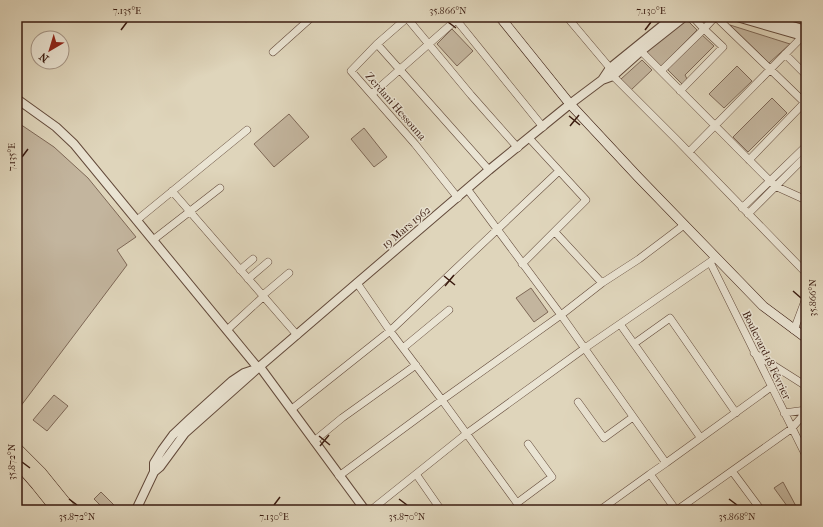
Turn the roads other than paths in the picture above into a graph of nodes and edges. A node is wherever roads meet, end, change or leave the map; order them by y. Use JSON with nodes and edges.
{"nodes":[{"id":1,"x":312,"y":17,"type":"edge"},
{"id":2,"x":500,"y":17,"type":"edge"},
{"id":3,"x":567,"y":17,"type":"edge"},
{"id":4,"x":679,"y":17,"type":"edge"},
{"id":5,"x":693,"y":17,"type":"edge"},
{"id":6,"x":715,"y":17,"type":"edge"},
{"id":7,"x":737,"y":17,"type":"edge"},
{"id":8,"x":762,"y":17,"type":"edge"},
{"id":9,"x":788,"y":17,"type":"edge"},
{"id":10,"x":408,"y":18,"type":"edge"},
{"id":11,"x":455,"y":19,"type":"edge"},
{"id":12,"x":777,"y":22,"type":"junction"},
{"id":13,"x":704,"y":29,"type":"junction"},
{"id":14,"x":805,"y":33,"type":"edge"},
{"id":15,"x":378,"y":44,"type":"junction"},
{"id":16,"x":429,"y":45,"type":"junction"},
{"id":17,"x":639,"y":49,"type":"junction"},
{"id":18,"x":273,"y":52,"type":"dead end"},
{"id":19,"x":785,"y":54,"type":"junction"},
{"id":20,"x":770,"y":69,"type":"junction"},
{"id":21,"x":400,"y":71,"type":"junction"},
{"id":22,"x":661,"y":71,"type":"junction"},
{"id":23,"x":612,"y":72,"type":"junction"},
{"id":24,"x":806,"y":75,"type":"edge"},
{"id":25,"x":680,"y":91,"type":"junction"},
{"id":26,"x":372,"y":94,"type":"junction"},
{"id":27,"x":17,"y":99,"type":"edge"},
{"id":28,"x":805,"y":101,"type":"edge"},
{"id":29,"x":570,"y":104,"type":"junction"},
{"id":30,"x":714,"y":125,"type":"junction"},
{"id":31,"x":543,"y":127,"type":"junction"},
{"id":32,"x":247,"y":130,"type":"dead end"},
{"id":33,"x":529,"y":138,"type":"junction"},
{"id":34,"x":806,"y":146,"type":"edge"},
{"id":35,"x":518,"y":148,"type":"junction"},
{"id":36,"x":689,"y":152,"type":"junction"},
{"id":37,"x":806,"y":156,"type":"edge"},
{"id":38,"x":749,"y":160,"type":"junction"},
{"id":39,"x":489,"y":170,"type":"junction"},
{"id":40,"x":559,"y":171,"type":"junction"},
{"id":41,"x":772,"y":184,"type":"junction"},
{"id":42,"x":220,"y":188,"type":"dead end"},
{"id":43,"x":468,"y":190,"type":"junction"},
{"id":44,"x":172,"y":191,"type":"junction"},
{"id":45,"x":458,"y":198,"type":"junction"},
{"id":46,"x":806,"y":200,"type":"edge"},
{"id":47,"x":742,"y":208,"type":"junction"},
{"id":48,"x":190,"y":211,"type":"junction"},
{"id":49,"x":748,"y":214,"type":"junction"},
{"id":50,"x":137,"y":220,"type":"junction"},
{"id":51,"x":684,"y":225,"type":"junction"},
{"id":52,"x":497,"y":230,"type":"junction"},
{"id":53,"x":555,"y":232,"type":"junction"},
{"id":54,"x":153,"y":240,"type":"junction"},
{"id":55,"x":253,"y":259,"type":"dead end"},
{"id":56,"x":713,"y":260,"type":"junction"},
{"id":57,"x":268,"y":262,"type":"dead end"},
{"id":58,"x":522,"y":264,"type":"junction"},
{"id":59,"x":240,"y":270,"type":"junction"},
{"id":60,"x":288,"y":273,"type":"dead end"},
{"id":61,"x":806,"y":273,"type":"edge"},
{"id":62,"x":248,"y":279,"type":"junction"},
{"id":63,"x":357,"y":283,"type":"junction"},
{"id":64,"x":602,"y":283,"type":"junction"},
{"id":65,"x":263,"y":296,"type":"junction"},
{"id":66,"x":806,"y":298,"type":"edge"},
{"id":67,"x":449,"y":310,"type":"dead end"},
{"id":68,"x":561,"y":315,"type":"junction"},
{"id":69,"x":620,"y":324,"type":"junction"},
{"id":70,"x":227,"y":330,"type":"junction"},
{"id":71,"x":794,"y":330,"type":"junction"},
{"id":72,"x":390,"y":331,"type":"junction"},
{"id":73,"x":297,"y":335,"type":"junction"},
{"id":74,"x":806,"y":338,"type":"edge"},
{"id":75,"x":634,"y":343,"type":"junction"},
{"id":76,"x":403,"y":348,"type":"junction"},
{"id":77,"x":585,"y":348,"type":"junction"},
{"id":78,"x":754,"y":353,"type":"junction"},
{"id":79,"x":416,"y":365,"type":"junction"},
{"id":80,"x":259,"y":367,"type":"junction"},
{"id":81,"x":806,"y":386,"type":"edge"},
{"id":82,"x":771,"y":387,"type":"junction"},
{"id":83,"x":442,"y":400,"type":"junction"},
{"id":84,"x":578,"y":402,"type":"dead end"},
{"id":85,"x":292,"y":409,"type":"junction"},
{"id":86,"x":806,"y":411,"type":"edge"},
{"id":87,"x":736,"y":413,"type":"junction"},
{"id":88,"x":784,"y":413,"type":"junction"},
{"id":89,"x":633,"y":417,"type":"junction"},
{"id":90,"x":791,"y":428,"type":"junction"},
{"id":91,"x":466,"y":434,"type":"junction"},
{"id":92,"x":700,"y":437,"type":"junction"},
{"id":93,"x":314,"y":441,"type":"junction"},
{"id":94,"x":528,"y":444,"type":"dead end"},
{"id":95,"x":17,"y":449,"type":"edge"},
{"id":96,"x":806,"y":456,"type":"edge"},
{"id":97,"x":17,"y":462,"type":"edge"},
{"id":98,"x":666,"y":463,"type":"junction"},
{"id":99,"x":732,"y":471,"type":"junction"},
{"id":100,"x":416,"y":474,"type":"junction"},
{"id":101,"x":650,"y":474,"type":"junction"},
{"id":102,"x":340,"y":476,"type":"junction"},
{"id":103,"x":57,"y":510,"type":"edge"},
{"id":104,"x":71,"y":510,"type":"edge"},
{"id":105,"x":136,"y":510,"type":"edge"},
{"id":106,"x":365,"y":510,"type":"edge"},
{"id":107,"x":371,"y":510,"type":"edge"},
{"id":108,"x":441,"y":510,"type":"edge"},
{"id":109,"x":600,"y":510,"type":"edge"},
{"id":110,"x":677,"y":510,"type":"edge"},
{"id":111,"x":760,"y":510,"type":"edge"}],
"edges":[{"from":1,"to":18,"type":"street"},
{"from":2,"to":29,"type":"main road"},
{"from":3,"to":23,"type":"street"},
{"from":4,"to":17,"type":"street"},
{"from":5,"to":13,"type":"street"},
{"from":6,"to":13,"type":"street"},
{"from":6,"to":20,"type":"street"},
{"from":7,"to":14,"type":"street"},
{"from":8,"to":12,"type":"street"},
{"from":9,"to":12,"type":"street"},
{"from":10,"to":15,"type":"street","name":"Zerdani Hessouna"},
{"from":10,"to":16,"type":"street"},
{"from":11,"to":16,"type":"street"},
{"from":11,"to":31,"type":"street"},
{"from":12,"to":14,"type":"street"},
{"from":13,"to":22,"type":"street"},
{"from":13,"to":25,"type":"street"},
{"from":14,"to":19,"type":"street"},
{"from":15,"to":21,"type":"street"},
{"from":15,"to":26,"type":"street","name":"Zerdani Hessouna"},
{"from":16,"to":21,"type":"street"},
{"from":16,"to":35,"type":"street"},
{"from":17,"to":22,"type":"street"},
{"from":17,"to":23,"type":"street"},
{"from":19,"to":20,"type":"street"},
{"from":19,"to":24,"type":"street"},
{"from":20,"to":28,"type":"street"},
{"from":20,"to":30,"type":"street"},
{"from":21,"to":26,"type":"street"},
{"from":21,"to":39,"type":"street"},
{"from":22,"to":25,"type":"street"},
{"from":23,"to":29,"type":"street","name":"19 Mars 1962"},
{"from":23,"to":36,"type":"street"},
{"from":25,"to":30,"type":"street"},
{"from":26,"to":45,"type":"street","name":"Zerdani Hessouna"},
{"from":27,"to":50,"type":"street"},
{"from":28,"to":38,"type":"street"},
{"from":29,"to":31,"type":"street","name":"19 Mars 1962"},
{"from":29,"to":51,"type":"main road"},
{"from":30,"to":36,"type":"street"},
{"from":30,"to":38,"type":"street"},
{"from":31,"to":33,"type":"street","name":"19 Mars 1962"},
{"from":32,"to":44,"type":"street"},
{"from":33,"to":35,"type":"street","name":"19 Mars 1962"},
{"from":33,"to":40,"type":"street"},
{"from":34,"to":41,"type":"street"},
{"from":35,"to":39,"type":"street","name":"19 Mars 1962"},
{"from":36,"to":47,"type":"street"},
{"from":37,"to":41,"type":"street"},
{"from":38,"to":41,"type":"street"},
{"from":39,"to":43,"type":"street","name":"19 Mars 1962"},
{"from":40,"to":52,"type":"street"},
{"from":40,"to":53,"type":"street"},
{"from":41,"to":46,"type":"street"},
{"from":41,"to":47,"type":"street"},
{"from":41,"to":49,"type":"street"},
{"from":42,"to":48,"type":"street"},
{"from":43,"to":45,"type":"street","name":"19 Mars 1962"},
{"from":43,"to":52,"type":"street"},
{"from":44,"to":48,"type":"street"},
{"from":44,"to":50,"type":"street"},
{"from":45,"to":63,"type":"street","name":"19 Mars 1962"},
{"from":47,"to":49,"type":"street"},
{"from":48,"to":54,"type":"street"},
{"from":48,"to":59,"type":"street"},
{"from":49,"to":61,"type":"street"},
{"from":50,"to":54,"type":"street"},
{"from":51,"to":56,"type":"main road"},
{"from":51,"to":64,"type":"street"},
{"from":52,"to":58,"type":"street"},
{"from":52,"to":72,"type":"street"},
{"from":53,"to":58,"type":"street"},
{"from":53,"to":64,"type":"street"},
{"from":54,"to":70,"type":"street"},
{"from":55,"to":59,"type":"street"},
{"from":56,"to":69,"type":"street"},
{"from":56,"to":71,"type":"main road"},
{"from":56,"to":78,"type":"street","name":"Boulevard 18 Février"},
{"from":57,"to":62,"type":"street"},
{"from":58,"to":68,"type":"street"},
{"from":59,"to":62,"type":"street"},
{"from":60,"to":65,"type":"street"},
{"from":62,"to":65,"type":"street"},
{"from":63,"to":72,"type":"street"},
{"from":63,"to":73,"type":"street","name":"19 Mars 1962"},
{"from":64,"to":68,"type":"street"},
{"from":65,"to":70,"type":"street"},
{"from":65,"to":73,"type":"street"},
{"from":66,"to":71,"type":"street"},
{"from":67,"to":76,"type":"street"},
{"from":68,"to":77,"type":"street"},
{"from":68,"to":83,"type":"street"},
{"from":69,"to":75,"type":"street"},
{"from":69,"to":77,"type":"street"},
{"from":70,"to":80,"type":"street"},
{"from":71,"to":74,"type":"main road"},
{"from":72,"to":76,"type":"street"},
{"from":72,"to":85,"type":"street"},
{"from":73,"to":80,"type":"street","name":"19 Mars 1962"},
{"from":75,"to":87,"type":"street"},
{"from":75,"to":92,"type":"street"},
{"from":76,"to":79,"type":"street"},
{"from":77,"to":89,"type":"street"},
{"from":77,"to":91,"type":"street"},
{"from":78,"to":81,"type":"street"},
{"from":78,"to":82,"type":"street","name":"Boulevard 18 Février"},
{"from":79,"to":83,"type":"street"},
{"from":79,"to":93,"type":"street"},
{"from":80,"to":85,"type":"street"},
{"from":80,"to":105,"type":"street","name":"19 Mars 1962"},
{"from":82,"to":87,"type":"street"},
{"from":82,"to":88,"type":"street","name":"Boulevard 18 Février"},
{"from":83,"to":91,"type":"street"},
{"from":83,"to":102,"type":"street"},
{"from":84,"to":89,"type":"street"},
{"from":85,"to":93,"type":"street"},
{"from":86,"to":88,"type":"street"},
{"from":86,"to":90,"type":"street"},
{"from":87,"to":92,"type":"street"},
{"from":88,"to":90,"type":"street","name":"Boulevard 18 Février"},
{"from":89,"to":98,"type":"street"},
{"from":90,"to":96,"type":"street","name":"Boulevard 18 Février"},
{"from":90,"to":99,"type":"street"},
{"from":91,"to":94,"type":"street"},
{"from":91,"to":100,"type":"street"},
{"from":92,"to":98,"type":"street"},
{"from":93,"to":102,"type":"street"},
{"from":95,"to":104,"type":"highway"},
{"from":97,"to":103,"type":"highway"},
{"from":98,"to":101,"type":"street"},
{"from":99,"to":110,"type":"street"},
{"from":99,"to":111,"type":"street"},
{"from":100,"to":107,"type":"street"},
{"from":100,"to":108,"type":"street"},
{"from":101,"to":109,"type":"street"},
{"from":101,"to":110,"type":"street"},
{"from":102,"to":106,"type":"street"}]}
